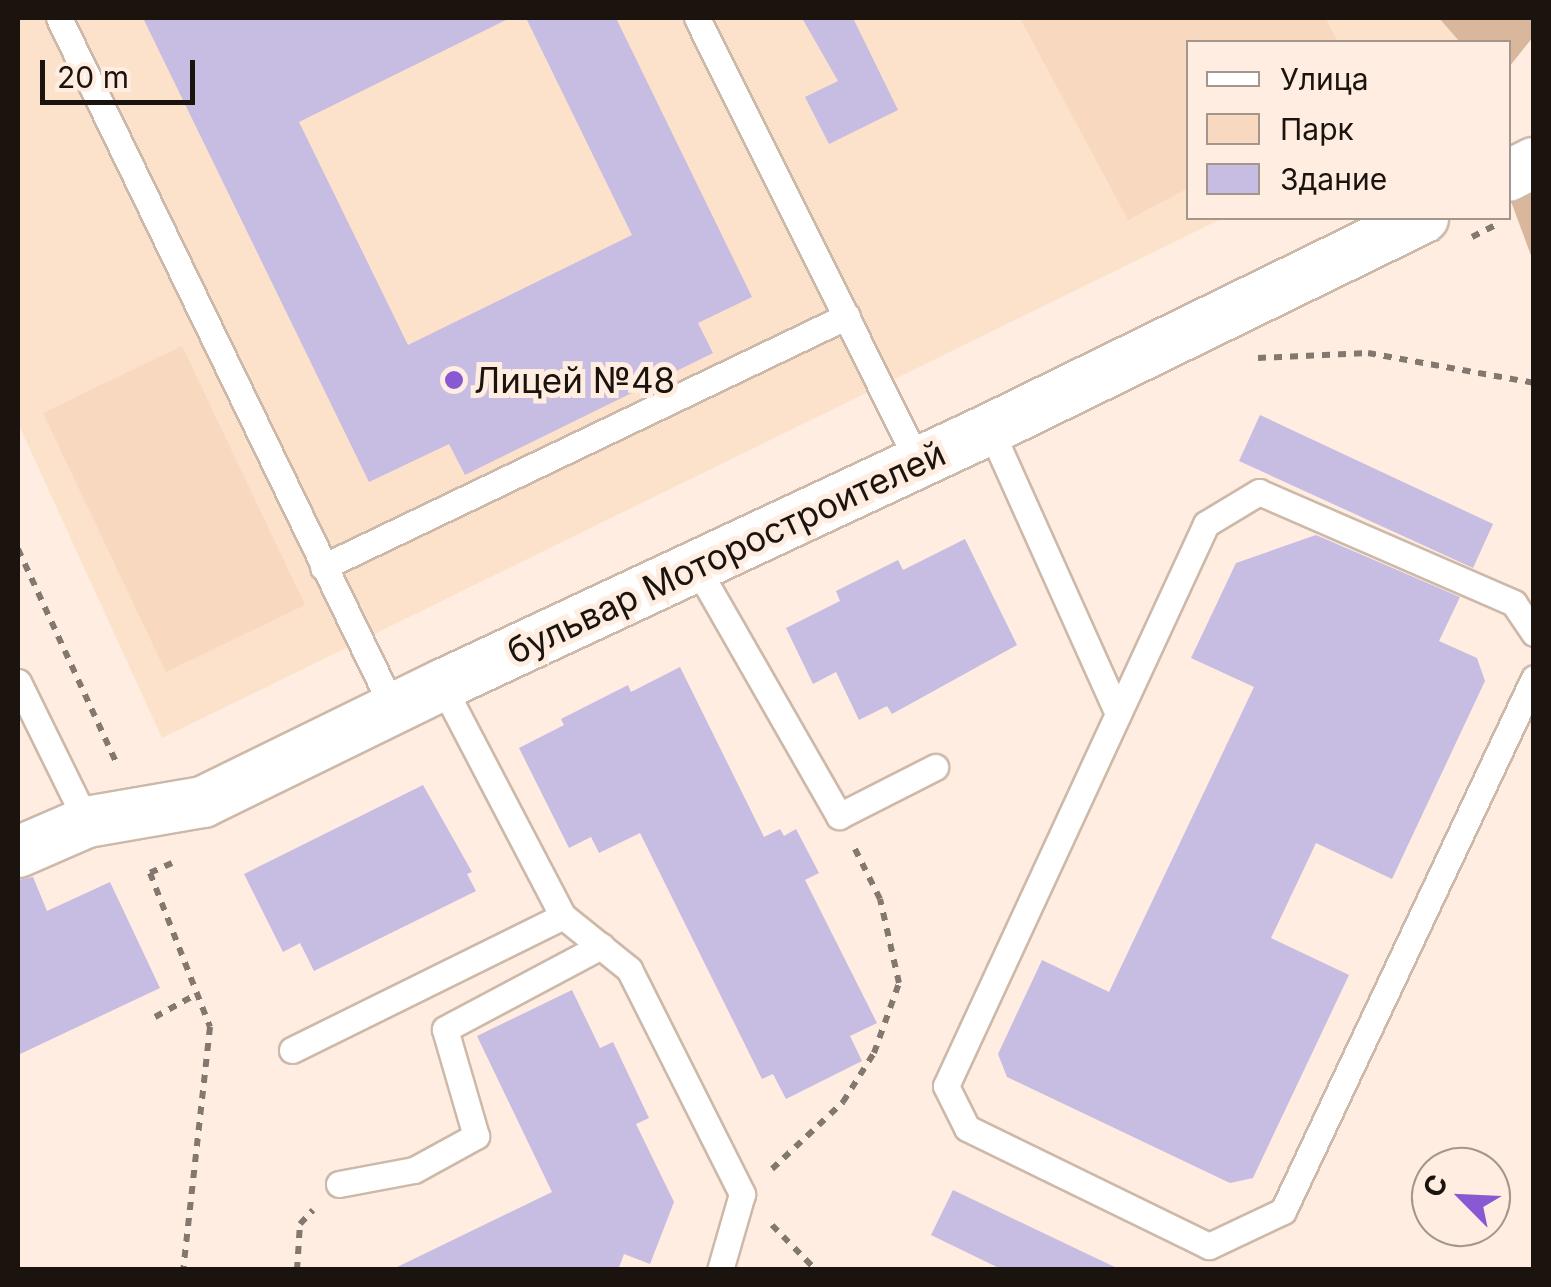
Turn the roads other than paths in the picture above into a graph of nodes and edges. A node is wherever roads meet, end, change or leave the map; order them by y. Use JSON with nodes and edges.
{"nodes":[{"id":1,"x":60,"y":18,"type":"edge"},
{"id":2,"x":698,"y":18,"type":"edge"},
{"id":3,"x":1534,"y":164,"type":"edge"},
{"id":4,"x":1511,"y":175,"type":"edge"},
{"id":5,"x":1419,"y":220,"type":"edge"},
{"id":6,"x":846,"y":316,"type":"junction"},
{"id":7,"x":990,"y":429,"type":"junction"},
{"id":8,"x":920,"y":463,"type":"junction"},
{"id":9,"x":323,"y":566,"type":"junction"},
{"id":10,"x":697,"y":568,"type":"junction"},
{"id":11,"x":1534,"y":633,"type":"edge"},
{"id":12,"x":1534,"y":678,"type":"edge"},
{"id":13,"x":18,"y":682,"type":"edge"},
{"id":14,"x":442,"y":685,"type":"junction"},
{"id":15,"x":393,"y":708,"type":"junction"},
{"id":16,"x":1118,"y":714,"type":"junction"},
{"id":17,"x":935,"y":767,"type":"dead end"},
{"id":18,"x":106,"y":819,"type":"junction"},
{"id":19,"x":18,"y":852,"type":"edge"},
{"id":20,"x":563,"y":916,"type":"junction"},
{"id":21,"x":600,"y":946,"type":"junction"},
{"id":22,"x":292,"y":1050,"type":"dead end"},
{"id":23,"x":338,"y":1184,"type":"road end"},
{"id":24,"x":720,"y":1270,"type":"edge"}],
"edges":[{"from":1,"to":9,"type":"lane"},
{"from":2,"to":6,"type":"lane"},
{"from":3,"to":4,"type":"street"},
{"from":5,"to":7,"type":"street","name":"бульвар Моторостроителей"},
{"from":6,"to":8,"type":"lane"},
{"from":6,"to":9,"type":"lane"},
{"from":7,"to":8,"type":"street","name":"бульвар Моторостроителей"},
{"from":7,"to":16,"type":"lane"},
{"from":8,"to":10,"type":"street","name":"бульвар Моторостроителей"},
{"from":9,"to":15,"type":"lane"},
{"from":10,"to":14,"type":"street","name":"бульвар Моторостроителей"},
{"from":10,"to":17,"type":"lane"},
{"from":11,"to":16,"type":"lane"},
{"from":12,"to":16,"type":"lane"},
{"from":13,"to":18,"type":"lane"},
{"from":14,"to":15,"type":"street","name":"бульвар Моторостроителей"},
{"from":14,"to":20,"type":"lane"},
{"from":15,"to":18,"type":"street","name":"бульвар Моторостроителей"},
{"from":18,"to":19,"type":"street","name":"бульвар Моторостроителей"},
{"from":20,"to":21,"type":"lane"},
{"from":20,"to":22,"type":"lane"},
{"from":21,"to":23,"type":"lane"},
{"from":21,"to":24,"type":"lane"}]}
